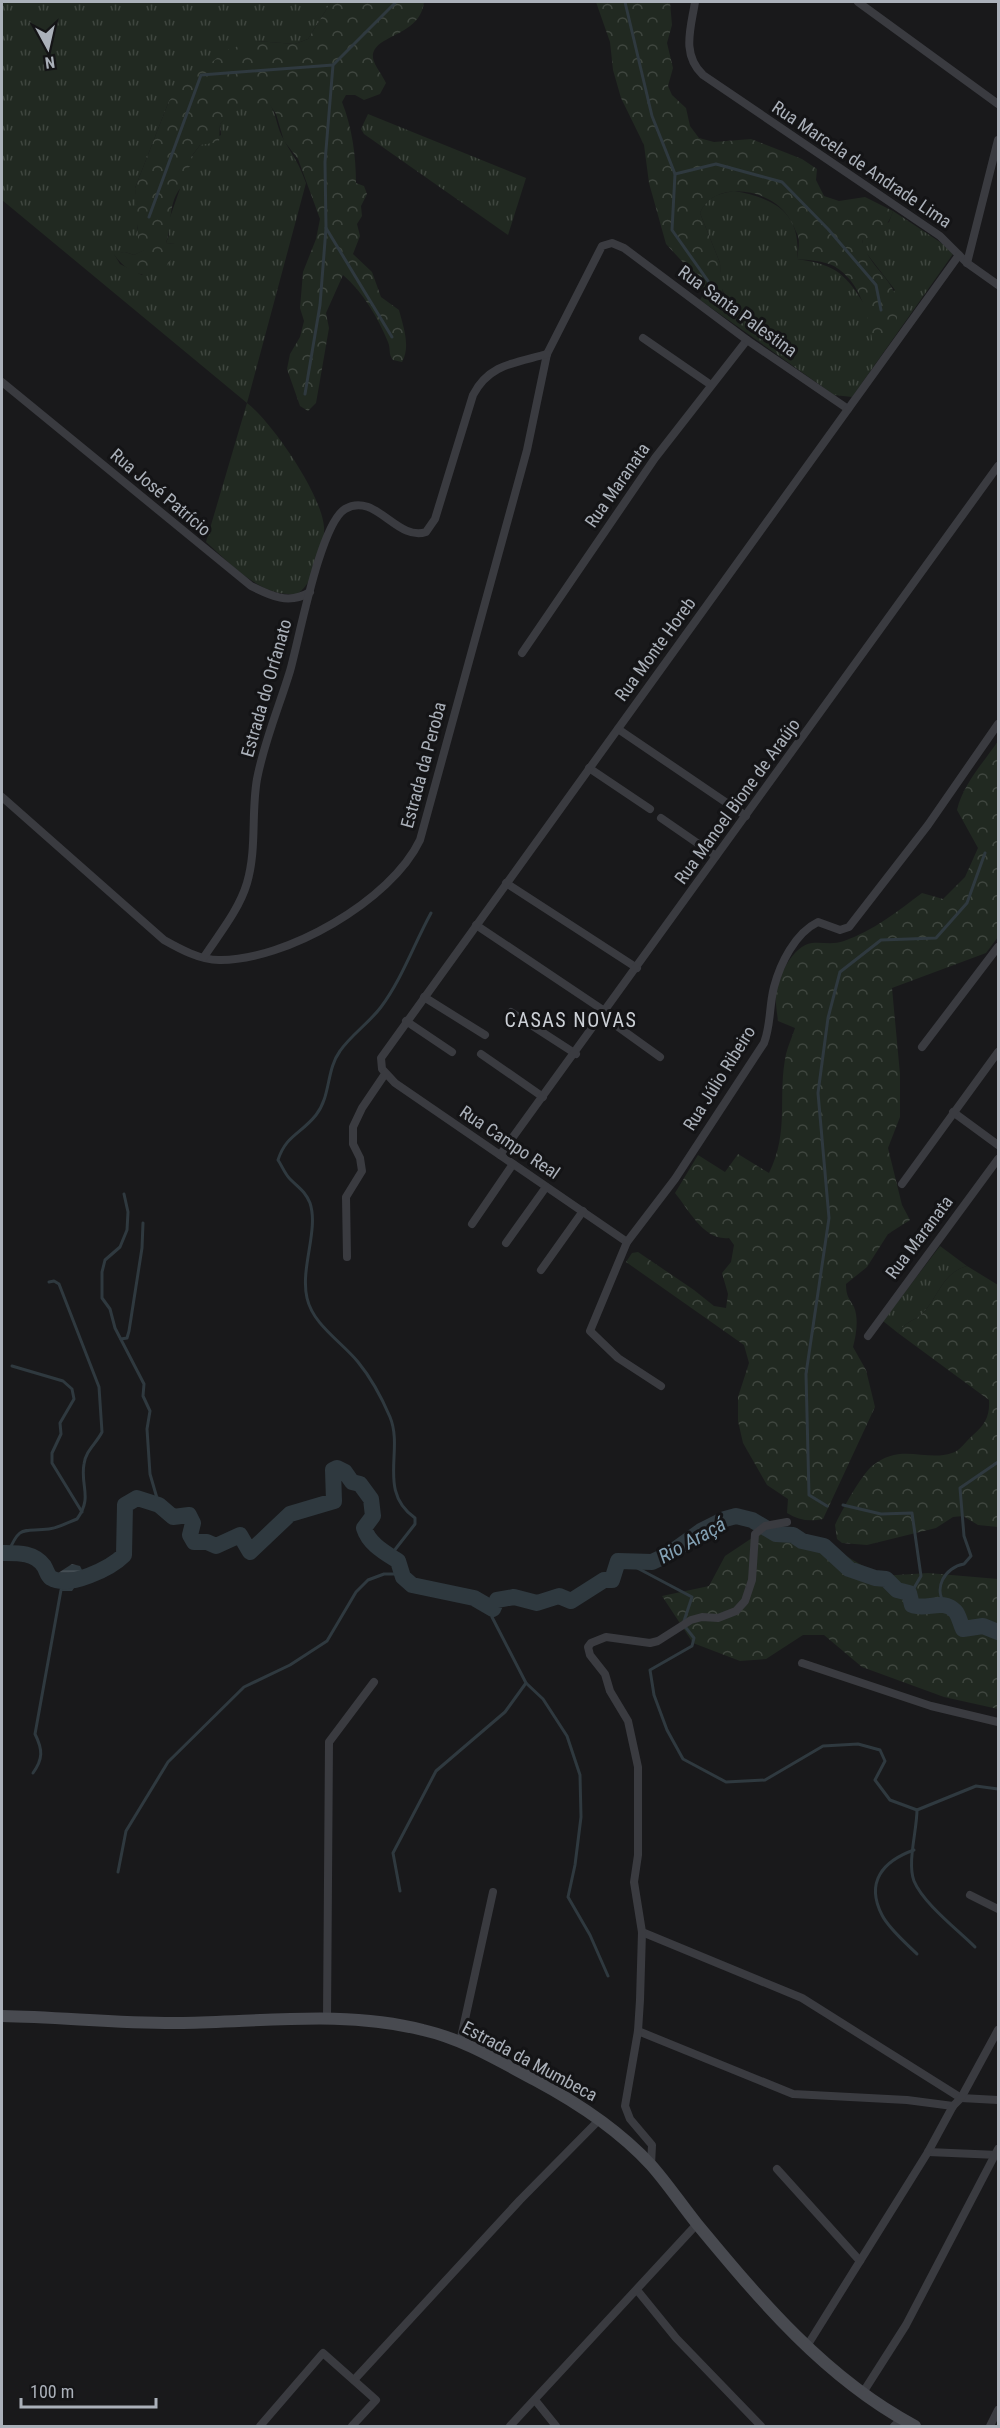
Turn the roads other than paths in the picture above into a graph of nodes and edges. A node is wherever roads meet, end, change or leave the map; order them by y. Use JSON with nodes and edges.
{"nodes":[{"id":1,"x":695,"y":2,"type":"edge"},
{"id":2,"x":858,"y":2,"type":"edge"},
{"id":3,"x":999,"y":104,"type":"edge"},
{"id":4,"x":999,"y":140,"type":"edge"},
{"id":5,"x":995,"y":169,"type":"edge"},
{"id":6,"x":607,"y":243,"type":"joint"},
{"id":7,"x":959,"y":255,"type":"junction"},
{"id":8,"x":967,"y":263,"type":"junction"},
{"id":9,"x":999,"y":285,"type":"edge"},
{"id":10,"x":643,"y":338,"type":"dead end"},
{"id":11,"x":747,"y":340,"type":"junction"},
{"id":12,"x":547,"y":354,"type":"junction"},
{"id":13,"x":2,"y":382,"type":"edge"},
{"id":14,"x":711,"y":385,"type":"junction"},
{"id":15,"x":848,"y":409,"type":"junction"},
{"id":16,"x":999,"y":466,"type":"edge"},
{"id":17,"x":310,"y":592,"type":"junction"},
{"id":18,"x":522,"y":653,"type":"dead end"},
{"id":19,"x":999,"y":724,"type":"edge"},
{"id":20,"x":618,"y":729,"type":"junction"},
{"id":21,"x":589,"y":768,"type":"junction"},
{"id":22,"x":2,"y":797,"type":"edge"},
{"id":23,"x":650,"y":809,"type":"dead end"},
{"id":24,"x":746,"y":816,"type":"junction"},
{"id":25,"x":661,"y":818,"type":"dead end"},
{"id":26,"x":716,"y":856,"type":"junction"},
{"id":27,"x":506,"y":884,"type":"junction"},
{"id":28,"x":476,"y":925,"type":"junction"},
{"id":29,"x":999,"y":947,"type":"edge"},
{"id":30,"x":204,"y":957,"type":"junction"},
{"id":31,"x":637,"y":969,"type":"junction"},
{"id":32,"x":424,"y":997,"type":"junction"},
{"id":33,"x":511,"y":1012,"type":"dead end"},
{"id":34,"x":604,"y":1014,"type":"junction"},
{"id":35,"x":406,"y":1021,"type":"junction"},
{"id":36,"x":485,"y":1035,"type":"dead end"},
{"id":37,"x":922,"y":1047,"type":"dead end"},
{"id":38,"x":452,"y":1052,"type":"dead end"},
{"id":39,"x":999,"y":1052,"type":"edge"},
{"id":40,"x":481,"y":1054,"type":"dead end"},
{"id":41,"x":576,"y":1054,"type":"junction"},
{"id":42,"x":660,"y":1057,"type":"dead end"},
{"id":43,"x":380,"y":1064,"type":"joint"},
{"id":44,"x":385,"y":1074,"type":"junction"},
{"id":45,"x":543,"y":1097,"type":"junction"},
{"id":46,"x":953,"y":1112,"type":"junction"},
{"id":47,"x":999,"y":1145,"type":"edge"},
{"id":48,"x":500,"y":1155,"type":"junction"},
{"id":49,"x":999,"y":1159,"type":"edge"},
{"id":50,"x":513,"y":1164,"type":"junction"},
{"id":51,"x":902,"y":1184,"type":"dead end"},
{"id":52,"x":546,"y":1186,"type":"junction"},
{"id":53,"x":583,"y":1211,"type":"junction"},
{"id":54,"x":472,"y":1224,"type":"dead end"},
{"id":55,"x":627,"y":1242,"type":"junction"},
{"id":56,"x":506,"y":1243,"type":"dead end"},
{"id":57,"x":347,"y":1257,"type":"dead end"},
{"id":58,"x":541,"y":1270,"type":"dead end"},
{"id":59,"x":868,"y":1336,"type":"dead end"},
{"id":60,"x":660,"y":1386,"type":"dead end"},
{"id":61,"x":787,"y":1522,"type":"dead end"},
{"id":62,"x":802,"y":1663,"type":"dead end"},
{"id":63,"x":374,"y":1682,"type":"dead end"},
{"id":64,"x":999,"y":1722,"type":"edge"},
{"id":65,"x":493,"y":1892,"type":"dead end"},
{"id":66,"x":970,"y":1895,"type":"dead end"},
{"id":67,"x":999,"y":1909,"type":"edge"},
{"id":68,"x":642,"y":1932,"type":"junction"},
{"id":69,"x":2,"y":2016,"type":"edge"},
{"id":70,"x":327,"y":2019,"type":"junction"},
{"id":71,"x":999,"y":2030,"type":"edge"},
{"id":72,"x":638,"y":2031,"type":"junction"},
{"id":73,"x":460,"y":2042,"type":"junction"},
{"id":74,"x":961,"y":2098,"type":"junction"},
{"id":75,"x":999,"y":2100,"type":"edge"},
{"id":76,"x":953,"y":2106,"type":"junction"},
{"id":77,"x":600,"y":2120,"type":"junction"},
{"id":78,"x":928,"y":2151,"type":"junction"},
{"id":79,"x":997,"y":2153,"type":"edge"},
{"id":80,"x":651,"y":2165,"type":"junction"},
{"id":81,"x":777,"y":2169,"type":"dead end"},
{"id":82,"x":697,"y":2224,"type":"junction"},
{"id":83,"x":860,"y":2261,"type":"junction"},
{"id":84,"x":637,"y":2290,"type":"junction"},
{"id":85,"x":807,"y":2346,"type":"junction"},
{"id":86,"x":354,"y":2380,"type":"junction"},
{"id":87,"x":862,"y":2394,"type":"junction"},
{"id":88,"x":536,"y":2400,"type":"junction"},
{"id":89,"x":999,"y":2410,"type":"edge"},
{"id":90,"x":898,"y":2423,"type":"edge"},
{"id":91,"x":260,"y":2427,"type":"edge"},
{"id":92,"x":352,"y":2427,"type":"edge"},
{"id":93,"x":510,"y":2427,"type":"edge"},
{"id":94,"x":556,"y":2427,"type":"edge"},
{"id":95,"x":761,"y":2427,"type":"edge"},
{"id":96,"x":915,"y":2427,"type":"edge"},
{"id":97,"x":990,"y":2427,"type":"edge"}],
"edges":[{"from":1,"to":7,"type":"street","name":"Rua Marcela de Andrade Lima"},
{"from":2,"to":3,"type":"street"},
{"from":4,"to":5,"type":"street"},
{"from":5,"to":8,"type":"street"},
{"from":6,"to":11,"type":"street","name":"Rua Santa Palestina"},
{"from":6,"to":12,"type":"street","name":"Estrada da Peroba"},
{"from":7,"to":8,"type":"street","name":"Rua Marcela de Andrade Lima"},
{"from":7,"to":15,"type":"street","name":"Rua Monte Horeb"},
{"from":8,"to":9,"type":"street","name":"Rua Marcela de Andrade Lima"},
{"from":10,"to":14,"type":"street"},
{"from":11,"to":14,"type":"street","name":"Rua Maranata"},
{"from":11,"to":15,"type":"street","name":"Rua Santa Palestina"},
{"from":12,"to":17,"type":"street","name":"Estrada do Orfanato"},
{"from":12,"to":30,"type":"street","name":"Estrada da Peroba"},
{"from":13,"to":17,"type":"street","name":"Rua José Patrício"},
{"from":14,"to":18,"type":"street","name":"Rua Maranata"},
{"from":15,"to":20,"type":"street","name":"Rua Monte Horeb"},
{"from":16,"to":24,"type":"street","name":"Rua Manoel Bione de Araújo"},
{"from":17,"to":30,"type":"street","name":"Estrada do Orfanato"},
{"from":19,"to":55,"type":"street","name":"Rua Júlio Ribeiro"},
{"from":20,"to":21,"type":"street","name":"Rua Monte Horeb"},
{"from":20,"to":24,"type":"street"},
{"from":21,"to":23,"type":"street"},
{"from":21,"to":27,"type":"street","name":"Rua Monte Horeb"},
{"from":22,"to":30,"type":"street","name":"Estrada da Peroba"},
{"from":24,"to":26,"type":"street","name":"Rua Manoel Bione de Araújo"},
{"from":25,"to":26,"type":"street"},
{"from":26,"to":31,"type":"street","name":"Rua Manoel Bione de Araújo"},
{"from":27,"to":28,"type":"street","name":"Rua Monte Horeb"},
{"from":27,"to":31,"type":"street"},
{"from":28,"to":32,"type":"street","name":"Rua Monte Horeb"},
{"from":28,"to":34,"type":"street"},
{"from":29,"to":37,"type":"street"},
{"from":31,"to":34,"type":"street","name":"Rua Manoel Bione de Araújo"},
{"from":32,"to":35,"type":"street","name":"Rua Monte Horeb"},
{"from":32,"to":36,"type":"street"},
{"from":33,"to":41,"type":"street"},
{"from":34,"to":41,"type":"street","name":"Rua Manoel Bione de Araújo"},
{"from":34,"to":42,"type":"street"},
{"from":35,"to":38,"type":"street"},
{"from":35,"to":43,"type":"street","name":"Rua Monte Horeb"},
{"from":39,"to":46,"type":"street"},
{"from":40,"to":45,"type":"street"},
{"from":41,"to":45,"type":"street","name":"Rua Manoel Bione de Araújo"},
{"from":43,"to":44,"type":"street","name":"Rua Campo Real"},
{"from":44,"to":48,"type":"street","name":"Rua Campo Real"},
{"from":44,"to":57,"type":"street"},
{"from":45,"to":48,"type":"street","name":"Rua Manoel Bione de Araújo"},
{"from":46,"to":47,"type":"street"},
{"from":46,"to":51,"type":"street"},
{"from":48,"to":50,"type":"street","name":"Rua Campo Real"},
{"from":49,"to":59,"type":"street","name":"Rua Maranata"},
{"from":50,"to":52,"type":"street","name":"Rua Campo Real"},
{"from":50,"to":54,"type":"street"},
{"from":52,"to":53,"type":"street","name":"Rua Campo Real"},
{"from":52,"to":56,"type":"street"},
{"from":53,"to":55,"type":"street","name":"Rua Campo Real"},
{"from":53,"to":58,"type":"street"},
{"from":55,"to":60,"type":"street"},
{"from":61,"to":68,"type":"street"},
{"from":62,"to":64,"type":"street"},
{"from":63,"to":70,"type":"street"},
{"from":65,"to":73,"type":"street"},
{"from":66,"to":67,"type":"street"},
{"from":68,"to":72,"type":"street"},
{"from":68,"to":74,"type":"street"},
{"from":69,"to":70,"type":"main road","name":"Estrada da Mumbeca"},
{"from":70,"to":73,"type":"main road","name":"Estrada da Mumbeca"},
{"from":71,"to":74,"type":"street"},
{"from":72,"to":76,"type":"street"},
{"from":72,"to":80,"type":"street"},
{"from":73,"to":77,"type":"main road","name":"Estrada da Mumbeca"},
{"from":74,"to":75,"type":"street"},
{"from":74,"to":76,"type":"street"},
{"from":76,"to":78,"type":"street"},
{"from":77,"to":80,"type":"main road","name":"Estrada da Mumbeca"},
{"from":77,"to":86,"type":"street"},
{"from":78,"to":79,"type":"street"},
{"from":78,"to":83,"type":"street"},
{"from":79,"to":87,"type":"street"},
{"from":80,"to":82,"type":"main road","name":"Estrada da Mumbeca"},
{"from":81,"to":83,"type":"street"},
{"from":82,"to":84,"type":"street"},
{"from":82,"to":85,"type":"main road","name":"Estrada da Mumbeca"},
{"from":83,"to":85,"type":"street"},
{"from":84,"to":88,"type":"street"},
{"from":84,"to":95,"type":"street"},
{"from":85,"to":87,"type":"main road","name":"Estrada da Mumbeca"},
{"from":86,"to":91,"type":"street"},
{"from":86,"to":92,"type":"street"},
{"from":87,"to":90,"type":"main road","name":"Estrada da Mumbeca"},
{"from":88,"to":93,"type":"street"},
{"from":88,"to":94,"type":"street"},
{"from":89,"to":97,"type":"street"},
{"from":90,"to":96,"type":"main road","name":"Estrada da Mumbeca"}]}
